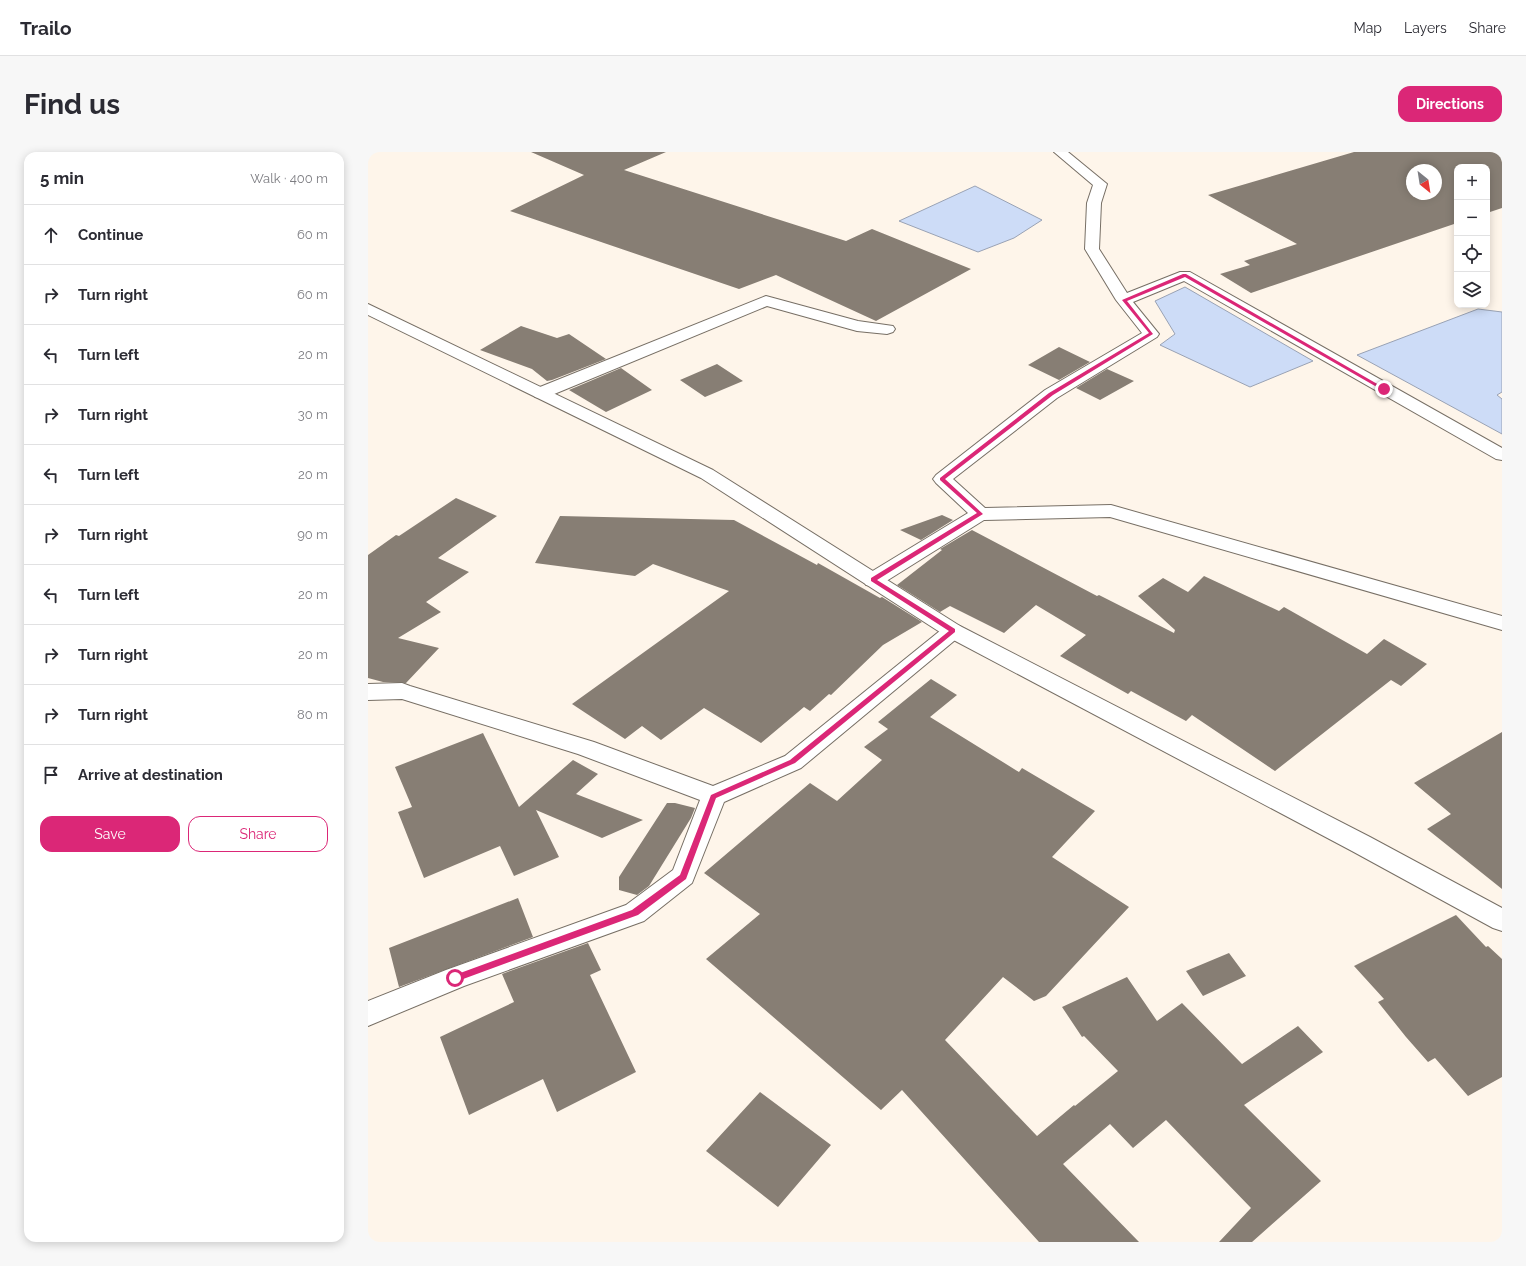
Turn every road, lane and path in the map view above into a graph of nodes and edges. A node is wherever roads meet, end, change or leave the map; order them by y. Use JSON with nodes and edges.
{"nodes":[{"id":1,"x":1060,"y":152,"type":"edge"},
{"id":2,"x":1124,"y":300,"type":"junction"},
{"id":3,"x":368,"y":309,"type":"edge"},
{"id":4,"x":886,"y":329,"type":"dead end"},
{"id":5,"x":541,"y":393,"type":"junction"},
{"id":6,"x":1502,"y":455,"type":"edge"},
{"id":7,"x":980,"y":514,"type":"junction"},
{"id":8,"x":873,"y":580,"type":"junction"},
{"id":9,"x":1502,"y":623,"type":"edge"},
{"id":10,"x":953,"y":631,"type":"junction"},
{"id":11,"x":368,"y":692,"type":"edge"},
{"id":12,"x":714,"y":796,"type":"junction"},
{"id":13,"x":1502,"y":920,"type":"edge"},
{"id":14,"x":368,"y":1014,"type":"edge"}],
"edges":[{"from":1,"to":2,"type":"street"},
{"from":2,"to":6,"type":"street"},
{"from":2,"to":7,"type":"street"},
{"from":3,"to":5,"type":"street"},
{"from":4,"to":5,"type":"street"},
{"from":5,"to":8,"type":"street"},
{"from":7,"to":8,"type":"street"},
{"from":7,"to":9,"type":"street"},
{"from":8,"to":10,"type":"street"},
{"from":10,"to":12,"type":"street"},
{"from":10,"to":13,"type":"street"},
{"from":11,"to":12,"type":"street"},
{"from":12,"to":14,"type":"street"}]}
